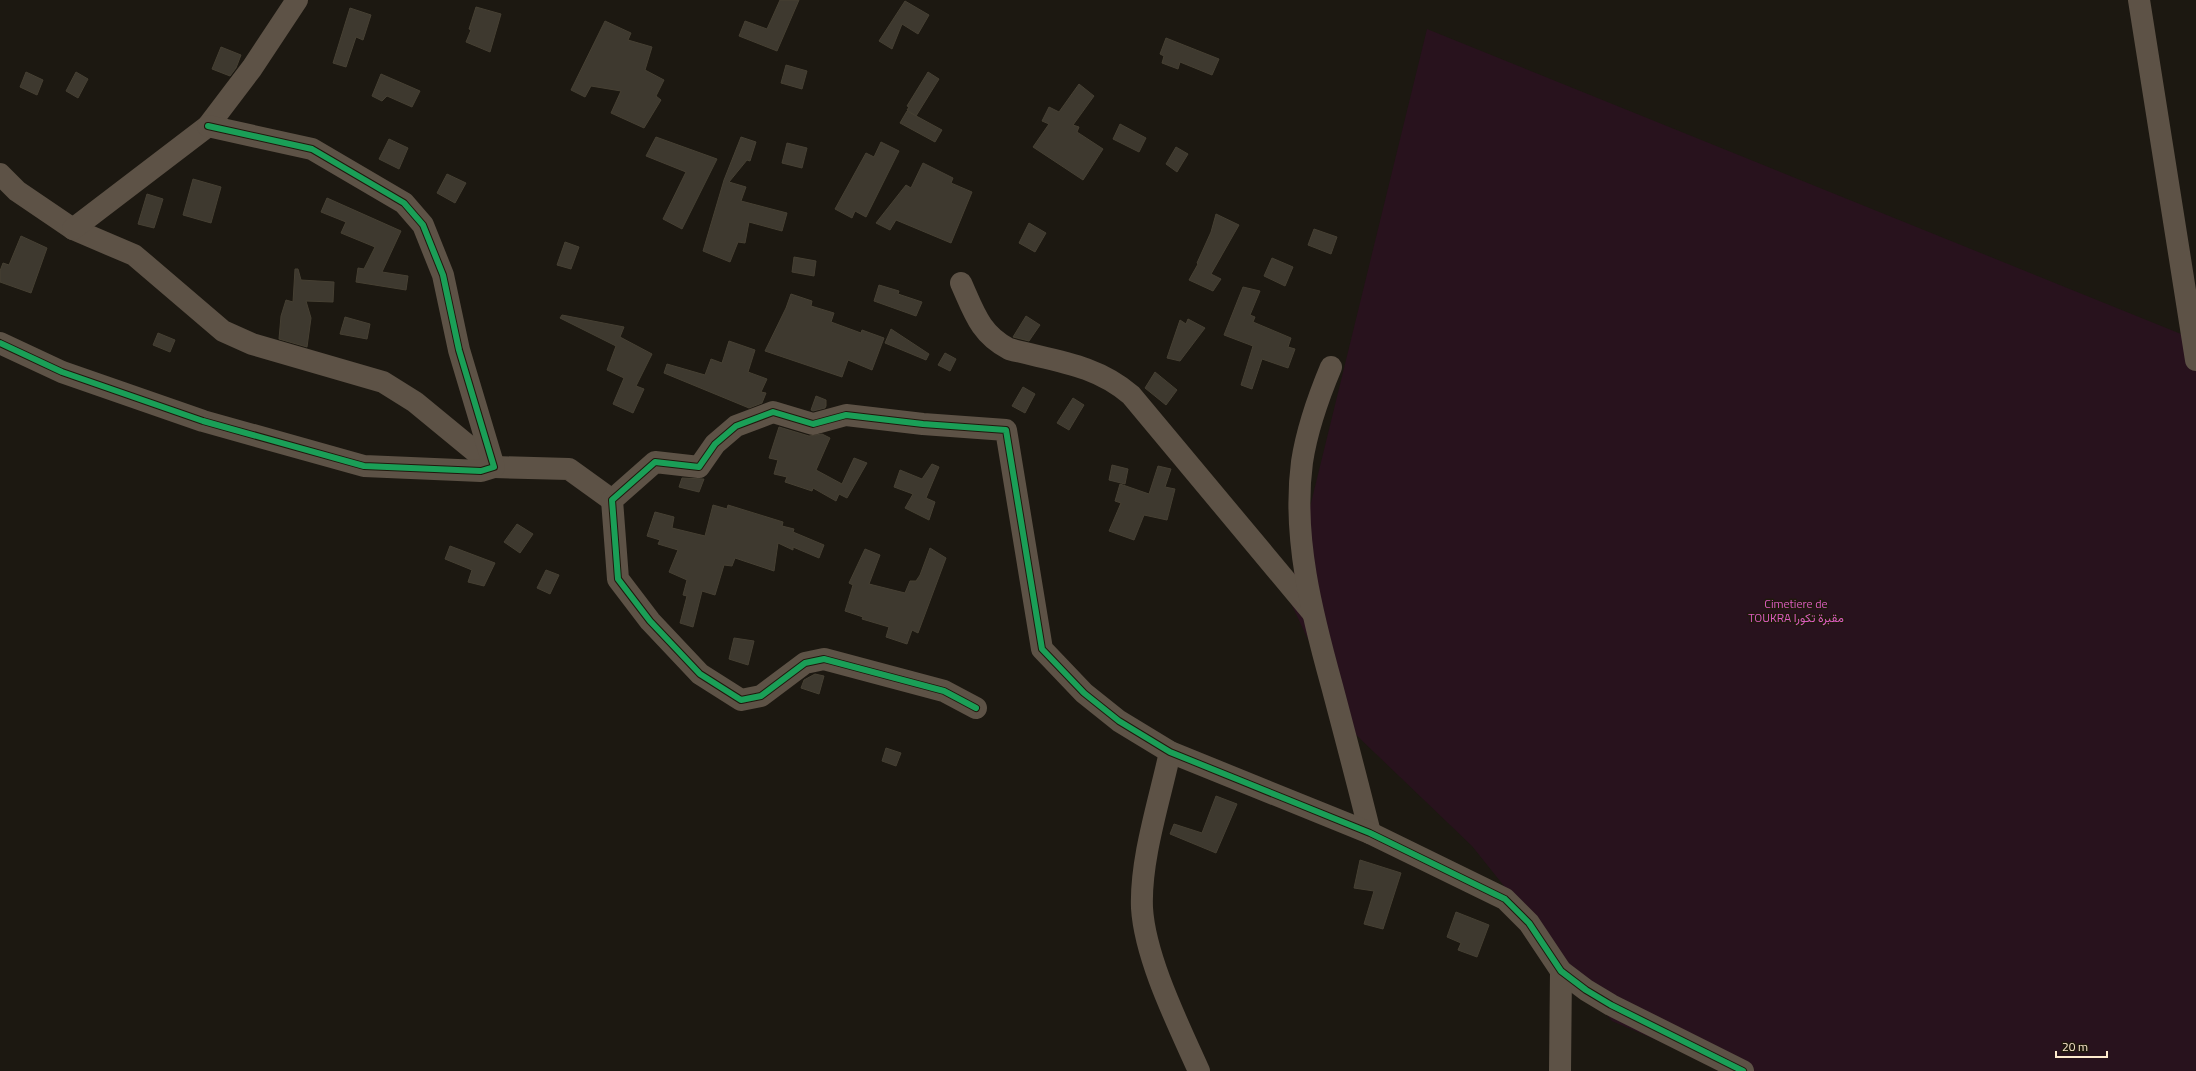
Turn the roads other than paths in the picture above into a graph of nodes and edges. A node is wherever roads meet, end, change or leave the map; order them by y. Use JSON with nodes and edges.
{"nodes":[{"id":1,"x":297,"y":0,"type":"edge"},
{"id":2,"x":2140,"y":0,"type":"edge"},
{"id":3,"x":208,"y":126,"type":"junction"},
{"id":4,"x":0,"y":174,"type":"edge"},
{"id":5,"x":73,"y":229,"type":"junction"},
{"id":6,"x":961,"y":283,"type":"dead end"},
{"id":7,"x":0,"y":343,"type":"edge"},
{"id":8,"x":2196,"y":360,"type":"edge"},
{"id":9,"x":1331,"y":367,"type":"dead end"},
{"id":10,"x":494,"y":467,"type":"junction"},
{"id":11,"x":612,"y":500,"type":"junction"},
{"id":12,"x":1312,"y":612,"type":"junction"},
{"id":13,"x":976,"y":708,"type":"dead end"},
{"id":14,"x":1170,"y":752,"type":"junction"},
{"id":15,"x":1370,"y":833,"type":"junction"},
{"id":16,"x":1561,"y":971,"type":"junction"},
{"id":17,"x":1199,"y":1071,"type":"edge"},
{"id":18,"x":1560,"y":1071,"type":"edge"},
{"id":19,"x":1743,"y":1071,"type":"edge"}],
"edges":[{"from":1,"to":3,"type":"street"},
{"from":2,"to":8,"type":"street"},
{"from":3,"to":5,"type":"street"},
{"from":3,"to":10,"type":"street"},
{"from":4,"to":5,"type":"street"},
{"from":5,"to":10,"type":"street"},
{"from":6,"to":12,"type":"street"},
{"from":7,"to":10,"type":"street"},
{"from":9,"to":12,"type":"street"},
{"from":10,"to":11,"type":"street"},
{"from":11,"to":13,"type":"street"},
{"from":11,"to":14,"type":"street"},
{"from":12,"to":15,"type":"street"},
{"from":14,"to":15,"type":"street"},
{"from":14,"to":17,"type":"street"},
{"from":15,"to":16,"type":"street"},
{"from":16,"to":18,"type":"street"},
{"from":16,"to":19,"type":"street"}]}
